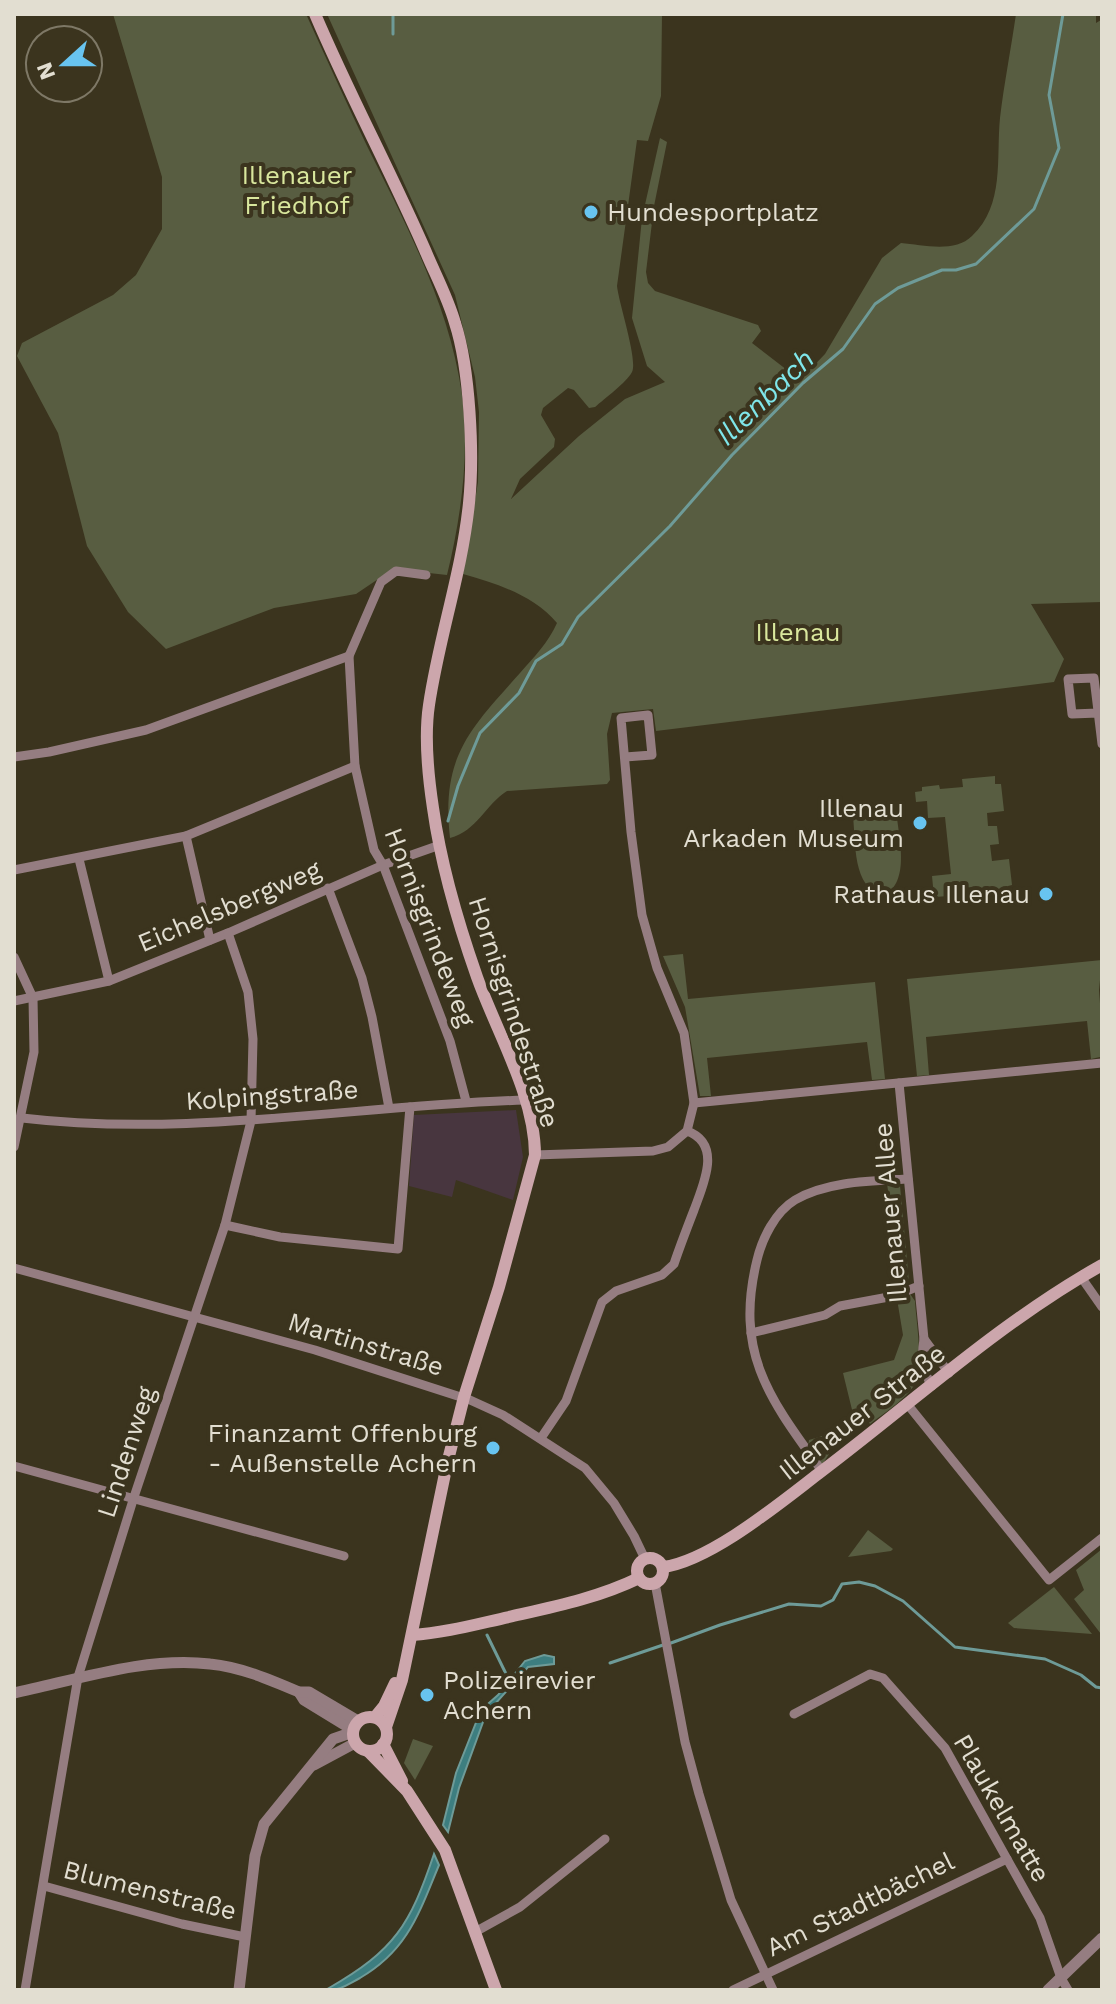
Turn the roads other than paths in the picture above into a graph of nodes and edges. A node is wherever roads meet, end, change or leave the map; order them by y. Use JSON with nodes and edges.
{"nodes":[{"id":1,"x":315,"y":14,"type":"edge"},
{"id":2,"x":426,"y":575,"type":"dead end"},
{"id":3,"x":349,"y":656,"type":"junction"},
{"id":4,"x":1098,"y":713,"type":"junction"},
{"id":5,"x":1102,"y":744,"type":"edge"},
{"id":6,"x":14,"y":757,"type":"edge"},
{"id":7,"x":625,"y":757,"type":"junction"},
{"id":8,"x":355,"y":766,"type":"junction"},
{"id":9,"x":186,"y":836,"type":"junction"},
{"id":10,"x":440,"y":845,"type":"junction"},
{"id":11,"x":79,"y":859,"type":"junction"},
{"id":12,"x":383,"y":865,"type":"junction"},
{"id":13,"x":14,"y":870,"type":"edge"},
{"id":14,"x":328,"y":888,"type":"junction"},
{"id":15,"x":228,"y":933,"type":"junction"},
{"id":16,"x":210,"y":940,"type":"junction"},
{"id":17,"x":14,"y":957,"type":"edge"},
{"id":18,"x":109,"y":981,"type":"junction"},
{"id":19,"x":33,"y":998,"type":"junction"},
{"id":20,"x":14,"y":1001,"type":"edge"},
{"id":21,"x":1102,"y":1063,"type":"edge"},
{"id":22,"x":899,"y":1083,"type":"junction"},
{"id":23,"x":525,"y":1100,"type":"junction"},
{"id":24,"x":466,"y":1101,"type":"junction"},
{"id":25,"x":694,"y":1103,"type":"junction"},
{"id":26,"x":410,"y":1107,"type":"junction"},
{"id":27,"x":389,"y":1108,"type":"junction"},
{"id":28,"x":22,"y":1118,"type":"junction"},
{"id":29,"x":251,"y":1121,"type":"junction"},
{"id":30,"x":687,"y":1131,"type":"junction"},
{"id":31,"x":14,"y":1147,"type":"edge"},
{"id":32,"x":535,"y":1155,"type":"junction"},
{"id":33,"x":908,"y":1179,"type":"junction"},
{"id":34,"x":225,"y":1225,"type":"junction"},
{"id":35,"x":1102,"y":1265,"type":"edge"},
{"id":36,"x":14,"y":1268,"type":"edge"},
{"id":37,"x":1081,"y":1277,"type":"junction"},
{"id":38,"x":919,"y":1286,"type":"junction"},
{"id":39,"x":1102,"y":1307,"type":"edge"},
{"id":40,"x":194,"y":1317,"type":"junction"},
{"id":41,"x":751,"y":1333,"type":"junction"},
{"id":42,"x":924,"y":1339,"type":"junction"},
{"id":43,"x":949,"y":1373,"type":"junction"},
{"id":44,"x":932,"y":1386,"type":"junction"},
{"id":45,"x":464,"y":1397,"type":"junction"},
{"id":46,"x":908,"y":1405,"type":"junction"},
{"id":47,"x":541,"y":1438,"type":"junction"},
{"id":48,"x":14,"y":1466,"type":"edge"},
{"id":49,"x":822,"y":1471,"type":"junction"},
{"id":50,"x":134,"y":1497,"type":"junction"},
{"id":51,"x":1102,"y":1538,"type":"edge"},
{"id":52,"x":344,"y":1556,"type":"dead end"},
{"id":53,"x":645,"y":1559,"type":"junction"},
{"id":54,"x":663,"y":1567,"type":"junction"},
{"id":55,"x":639,"y":1578,"type":"junction"},
{"id":56,"x":655,"y":1583,"type":"junction"},
{"id":57,"x":412,"y":1635,"type":"junction"},
{"id":58,"x":403,"y":1670,"type":"junction"},
{"id":59,"x":78,"y":1677,"type":"junction"},
{"id":60,"x":299,"y":1692,"type":"junction"},
{"id":61,"x":14,"y":1693,"type":"edge"},
{"id":62,"x":794,"y":1714,"type":"dead end"},
{"id":63,"x":331,"y":1716,"type":"junction"},
{"id":64,"x":375,"y":1717,"type":"junction"},
{"id":65,"x":386,"y":1727,"type":"junction"},
{"id":66,"x":355,"y":1732,"type":"junction"},
{"id":67,"x":333,"y":1739,"type":"junction"},
{"id":68,"x":383,"y":1744,"type":"junction"},
{"id":69,"x":368,"y":1751,"type":"junction"},
{"id":70,"x":313,"y":1765,"type":"junction"},
{"id":71,"x":407,"y":1791,"type":"junction"},
{"id":72,"x":605,"y":1839,"type":"dead end"},
{"id":73,"x":1007,"y":1859,"type":"junction"},
{"id":74,"x":44,"y":1886,"type":"junction"},
{"id":75,"x":475,"y":1932,"type":"junction"},
{"id":76,"x":245,"y":1937,"type":"junction"},
{"id":77,"x":1102,"y":1938,"type":"edge"},
{"id":78,"x":765,"y":1975,"type":"junction"},
{"id":79,"x":1061,"y":1978,"type":"junction"},
{"id":80,"x":25,"y":1990,"type":"edge"},
{"id":81,"x":239,"y":1990,"type":"edge"},
{"id":82,"x":496,"y":1990,"type":"edge"},
{"id":83,"x":733,"y":1990,"type":"edge"},
{"id":84,"x":773,"y":1990,"type":"edge"},
{"id":85,"x":1048,"y":1990,"type":"edge"},
{"id":86,"x":1068,"y":1990,"type":"edge"}],
"edges":[{"from":1,"to":10,"type":"main road","name":"Hornisgrindestraße"},
{"from":2,"to":3,"type":"street","name":"Hornisgrindeweg"},
{"from":3,"to":6,"type":"street"},
{"from":3,"to":8,"type":"street","name":"Hornisgrindeweg"},
{"from":4,"to":4,"type":"street"},
{"from":4,"to":5,"type":"street"},
{"from":7,"to":7,"type":"street"},
{"from":7,"to":25,"type":"street"},
{"from":8,"to":9,"type":"street"},
{"from":8,"to":12,"type":"street","name":"Hornisgrindeweg"},
{"from":9,"to":11,"type":"street"},
{"from":9,"to":16,"type":"street"},
{"from":10,"to":12,"type":"street","name":"Eichelsbergweg"},
{"from":10,"to":23,"type":"main road","name":"Hornisgrindestraße"},
{"from":11,"to":13,"type":"street"},
{"from":11,"to":18,"type":"street"},
{"from":12,"to":14,"type":"street","name":"Eichelsbergweg"},
{"from":12,"to":24,"type":"street","name":"Hornisgrindeweg"},
{"from":14,"to":15,"type":"street","name":"Eichelsbergweg"},
{"from":14,"to":27,"type":"street"},
{"from":15,"to":16,"type":"street","name":"Eichelsbergweg"},
{"from":15,"to":29,"type":"street","name":"Lindenweg"},
{"from":16,"to":18,"type":"street","name":"Eichelsbergweg"},
{"from":17,"to":19,"type":"street"},
{"from":18,"to":19,"type":"street","name":"Eichelsbergweg"},
{"from":19,"to":20,"type":"street","name":"Eichelsbergweg"},
{"from":19,"to":28,"type":"street"},
{"from":21,"to":22,"type":"street","name":"Illenauer Allee"},
{"from":22,"to":25,"type":"street","name":"Illenauer Allee"},
{"from":22,"to":33,"type":"street","name":"Illenauer Allee"},
{"from":23,"to":24,"type":"street","name":"Kolpingstraße"},
{"from":23,"to":32,"type":"main road","name":"Hornisgrindestraße"},
{"from":24,"to":26,"type":"street","name":"Kolpingstraße"},
{"from":25,"to":30,"type":"street"},
{"from":26,"to":27,"type":"street","name":"Kolpingstraße"},
{"from":26,"to":34,"type":"street"},
{"from":27,"to":29,"type":"street","name":"Kolpingstraße"},
{"from":28,"to":29,"type":"street","name":"Kolpingstraße"},
{"from":28,"to":31,"type":"street"},
{"from":29,"to":34,"type":"street","name":"Lindenweg"},
{"from":30,"to":32,"type":"street"},
{"from":30,"to":47,"type":"street"},
{"from":32,"to":45,"type":"main road","name":"Hornisgrindestraße"},
{"from":33,"to":38,"type":"street","name":"Illenauer Allee"},
{"from":33,"to":41,"type":"street"},
{"from":34,"to":40,"type":"street","name":"Lindenweg"},
{"from":35,"to":37,"type":"main road","name":"Illenauer Straße"},
{"from":36,"to":40,"type":"street","name":"Martinstraße"},
{"from":37,"to":39,"type":"street"},
{"from":37,"to":43,"type":"main road","name":"Illenauer Straße"},
{"from":38,"to":41,"type":"street"},
{"from":38,"to":42,"type":"street","name":"Illenauer Allee"},
{"from":40,"to":45,"type":"street","name":"Martinstraße"},
{"from":40,"to":50,"type":"street","name":"Lindenweg"},
{"from":41,"to":49,"type":"street"},
{"from":42,"to":43,"type":"street","name":"Illenauer Allee"},
{"from":42,"to":44,"type":"street","name":"Illenauer Allee"},
{"from":43,"to":44,"type":"main road","name":"Illenauer Straße"},
{"from":44,"to":46,"type":"main road","name":"Illenauer Straße"},
{"from":45,"to":47,"type":"street","name":"Martinstraße"},
{"from":45,"to":57,"type":"main road","name":"Hornisgrindestraße"},
{"from":46,"to":49,"type":"main road","name":"Illenauer Straße"},
{"from":46,"to":51,"type":"street"},
{"from":47,"to":53,"type":"street","name":"Martinstraße"},
{"from":48,"to":50,"type":"street"},
{"from":49,"to":54,"type":"main road","name":"Illenauer Straße"},
{"from":50,"to":52,"type":"street"},
{"from":50,"to":59,"type":"street","name":"Lindenweg"},
{"from":53,"to":54,"type":"main road"},
{"from":53,"to":55,"type":"main road"},
{"from":54,"to":56,"type":"main road"},
{"from":55,"to":56,"type":"main road"},
{"from":55,"to":57,"type":"main road"},
{"from":56,"to":78,"type":"street"},
{"from":57,"to":58,"type":"main road","name":"Hornisgrindestraße"},
{"from":58,"to":64,"type":"main road","name":"Hornisgrindestraße"},
{"from":58,"to":65,"type":"main road","name":"Hornisgrindestraße"},
{"from":59,"to":60,"type":"street"},
{"from":59,"to":61,"type":"street"},
{"from":59,"to":74,"type":"street","name":"Lindenweg"},
{"from":60,"to":63,"type":"street"},
{"from":60,"to":66,"type":"street"},
{"from":62,"to":73,"type":"street","name":"Plaukelmatte"},
{"from":63,"to":66,"type":"street"},
{"from":63,"to":67,"type":"street"},
{"from":64,"to":65,"type":"main road"},
{"from":64,"to":66,"type":"main road"},
{"from":65,"to":68,"type":"main road"},
{"from":66,"to":67,"type":"street"},
{"from":66,"to":69,"type":"main road"},
{"from":66,"to":70,"type":"street"},
{"from":67,"to":70,"type":"street"},
{"from":68,"to":69,"type":"main road"},
{"from":68,"to":71,"type":"main road"},
{"from":69,"to":71,"type":"main road"},
{"from":70,"to":76,"type":"street"},
{"from":71,"to":75,"type":"main road"},
{"from":72,"to":75,"type":"street"},
{"from":73,"to":78,"type":"street","name":"Am Stadtbächel"},
{"from":73,"to":79,"type":"street","name":"Plaukelmatte"},
{"from":74,"to":76,"type":"street","name":"Blumenstraße"},
{"from":74,"to":80,"type":"street","name":"Lindenweg"},
{"from":75,"to":82,"type":"main road"},
{"from":76,"to":81,"type":"street"},
{"from":77,"to":79,"type":"street"},
{"from":78,"to":83,"type":"street","name":"Am Stadtbächel"},
{"from":78,"to":84,"type":"street"},
{"from":79,"to":85,"type":"street"},
{"from":79,"to":86,"type":"street","name":"Plaukelmatte"}]}
